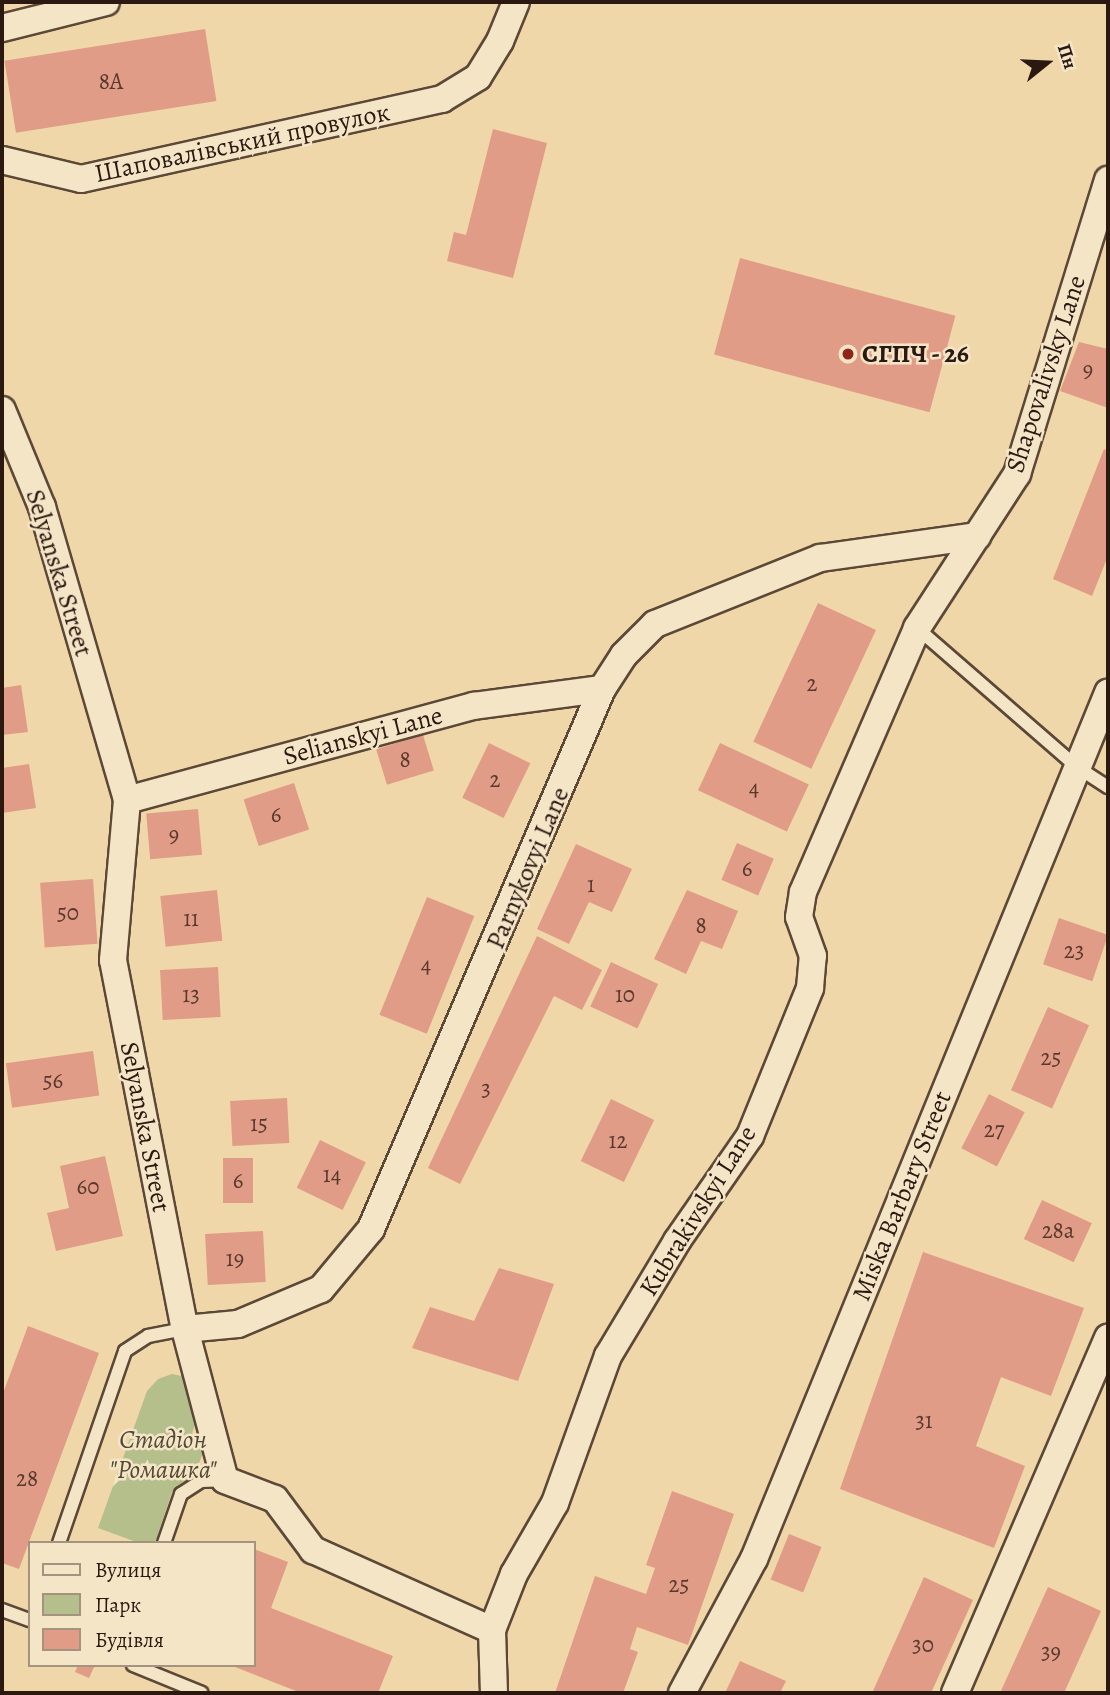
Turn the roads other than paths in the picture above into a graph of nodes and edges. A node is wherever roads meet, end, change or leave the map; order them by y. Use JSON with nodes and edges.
{"nodes":[{"id":1,"x":106,"y":2,"type":"edge"},
{"id":2,"x":516,"y":2,"type":"edge"},
{"id":3,"x":2,"y":28,"type":"edge"},
{"id":4,"x":2,"y":160,"type":"edge"},
{"id":5,"x":1108,"y":180,"type":"edge"},
{"id":6,"x":2,"y":410,"type":"edge"},
{"id":7,"x":977,"y":536,"type":"junction"},
{"id":8,"x":917,"y":628,"type":"junction"},
{"id":9,"x":602,"y":689,"type":"junction"},
{"id":10,"x":1108,"y":693,"type":"edge"},
{"id":11,"x":1077,"y":767,"type":"junction"},
{"id":12,"x":1108,"y":787,"type":"edge"},
{"id":13,"x":127,"y":800,"type":"junction"},
{"id":14,"x":184,"y":1329,"type":"junction"},
{"id":15,"x":1105,"y":1355,"type":"edge"},
{"id":16,"x":225,"y":1480,"type":"junction"},
{"id":17,"x":60,"y":1541,"type":"edge"},
{"id":18,"x":165,"y":1541,"type":"edge"},
{"id":19,"x":2,"y":1610,"type":"edge"},
{"id":20,"x":28,"y":1618,"type":"edge"},
{"id":21,"x":492,"y":1630,"type":"junction"},
{"id":22,"x":138,"y":1667,"type":"edge"},
{"id":23,"x":202,"y":1693,"type":"edge"},
{"id":24,"x":494,"y":1693,"type":"edge"},
{"id":25,"x":682,"y":1693,"type":"edge"},
{"id":26,"x":955,"y":1693,"type":"edge"}],
"edges":[{"from":1,"to":3,"type":"street"},
{"from":2,"to":4,"type":"street","name":"Шаповалівський провулок"},
{"from":5,"to":7,"type":"street","name":"Shapovalivsky Lane"},
{"from":6,"to":13,"type":"street","name":"Selyanska Street"},
{"from":7,"to":8,"type":"street","name":"Shapovalivsky Lane"},
{"from":7,"to":9,"type":"street","name":"Parnykovyi Lane"},
{"from":8,"to":11,"type":"lane"},
{"from":8,"to":21,"type":"street","name":"Kubrakivskyi Lane"},
{"from":9,"to":13,"type":"street","name":"Selianskyi Lane"},
{"from":9,"to":14,"type":"street","name":"Parnykovyi Lane"},
{"from":10,"to":11,"type":"street","name":"Miska Barbary Street"},
{"from":11,"to":12,"type":"lane"},
{"from":11,"to":25,"type":"street","name":"Miska Barbary Street"},
{"from":13,"to":14,"type":"street","name":"Selyanska Street"},
{"from":14,"to":16,"type":"street","name":"Selyanska Street"},
{"from":14,"to":17,"type":"lane"},
{"from":15,"to":26,"type":"street"},
{"from":16,"to":18,"type":"lane"},
{"from":16,"to":21,"type":"street"},
{"from":19,"to":20,"type":"lane"},
{"from":21,"to":24,"type":"street"},
{"from":22,"to":23,"type":"lane"}]}
